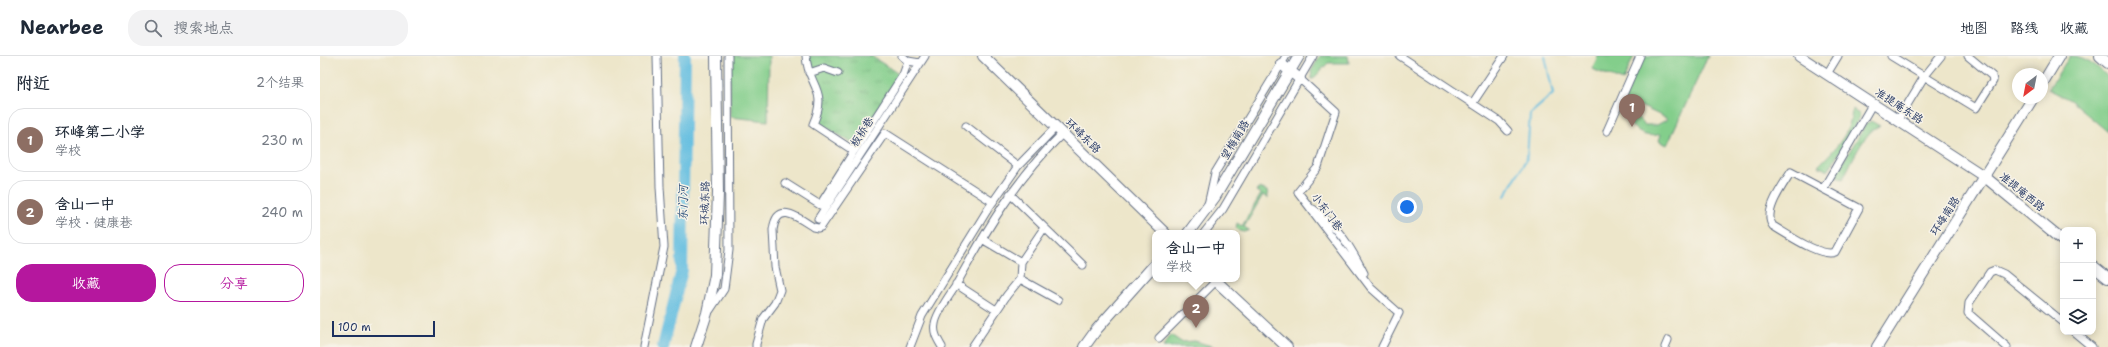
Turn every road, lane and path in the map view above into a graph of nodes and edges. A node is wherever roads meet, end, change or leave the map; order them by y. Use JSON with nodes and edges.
{"nodes":[{"id":1,"x":657,"y":56,"type":"edge"},
{"id":2,"x":716,"y":56,"type":"edge"},
{"id":3,"x":728,"y":56,"type":"edge"},
{"id":4,"x":806,"y":56,"type":"edge"},
{"id":5,"x":925,"y":56,"type":"edge"},
{"id":6,"x":983,"y":56,"type":"edge"},
{"id":7,"x":1299,"y":56,"type":"edge"},
{"id":8,"x":1313,"y":56,"type":"edge"},
{"id":9,"x":1400,"y":56,"type":"edge"},
{"id":10,"x":1504,"y":56,"type":"edge"},
{"id":11,"x":1640,"y":56,"type":"edge"},
{"id":12,"x":1799,"y":56,"type":"edge"},
{"id":13,"x":1838,"y":56,"type":"edge"},
{"id":14,"x":1891,"y":56,"type":"edge"},
{"id":15,"x":1941,"y":56,"type":"edge"},
{"id":16,"x":1968,"y":56,"type":"edge"},
{"id":17,"x":2059,"y":56,"type":"edge"},
{"id":18,"x":2100,"y":56,"type":"edge"},
{"id":19,"x":905,"y":59,"type":"edge"},
{"id":20,"x":1283,"y":60,"type":"edge"},
{"id":21,"x":920,"y":63,"type":"junction"},
{"id":22,"x":2108,"y":63,"type":"edge"},
{"id":23,"x":1290,"y":71,"type":"junction"},
{"id":24,"x":809,"y":73,"type":"junction"},
{"id":25,"x":838,"y":73,"type":"dead end"},
{"id":26,"x":1827,"y":74,"type":"junction"},
{"id":27,"x":2048,"y":74,"type":"edge"},
{"id":28,"x":1924,"y":77,"type":"junction"},
{"id":29,"x":1300,"y":79,"type":"junction"},
{"id":30,"x":1873,"y":103,"type":"junction"},
{"id":31,"x":1472,"y":104,"type":"junction"},
{"id":32,"x":2029,"y":104,"type":"edge"},
{"id":33,"x":1898,"y":120,"type":"junction"},
{"id":34,"x":966,"y":126,"type":"dead end"},
{"id":35,"x":1059,"y":130,"type":"junction"},
{"id":36,"x":1607,"y":130,"type":"dead end"},
{"id":37,"x":1508,"y":131,"type":"dead end"},
{"id":38,"x":854,"y":151,"type":"junction"},
{"id":39,"x":1018,"y":166,"type":"junction"},
{"id":40,"x":1985,"y":177,"type":"junction"},
{"id":41,"x":785,"y":183,"type":"dead end"},
{"id":42,"x":1823,"y":189,"type":"junction"},
{"id":43,"x":1010,"y":194,"type":"junction"},
{"id":44,"x":993,"y":202,"type":"junction"},
{"id":45,"x":1207,"y":211,"type":"junction"},
{"id":46,"x":818,"y":219,"type":"dead end"},
{"id":47,"x":1044,"y":228,"type":"junction"},
{"id":48,"x":1162,"y":230,"type":"edge"},
{"id":49,"x":1191,"y":230,"type":"edge"},
{"id":50,"x":1206,"y":230,"type":"edge"},
{"id":51,"x":982,"y":239,"type":"junction"},
{"id":52,"x":2060,"y":239,"type":"edge"},
{"id":53,"x":1021,"y":262,"type":"junction"},
{"id":54,"x":1083,"y":265,"type":"dead end"},
{"id":55,"x":1152,"y":267,"type":"edge"},
{"id":56,"x":2096,"y":268,"type":"edge"},
{"id":57,"x":2108,"y":278,"type":"edge"},
{"id":58,"x":1020,"y":279,"type":"junction"},
{"id":59,"x":1213,"y":282,"type":"edge"},
{"id":60,"x":1217,"y":282,"type":"edge"},
{"id":61,"x":956,"y":284,"type":"junction"},
{"id":62,"x":1058,"y":300,"type":"dead end"},
{"id":63,"x":996,"y":310,"type":"junction"},
{"id":64,"x":707,"y":313,"type":"junction"},
{"id":65,"x":2060,"y":320,"type":"edge"},
{"id":66,"x":2078,"y":335,"type":"edge"},
{"id":67,"x":1159,"y":338,"type":"dead end"},
{"id":68,"x":644,"y":347,"type":"edge"},
{"id":69,"x":696,"y":347,"type":"edge"},
{"id":70,"x":756,"y":347,"type":"edge"},
{"id":71,"x":910,"y":347,"type":"edge"},
{"id":72,"x":942,"y":347,"type":"edge"},
{"id":73,"x":972,"y":347,"type":"edge"},
{"id":74,"x":1084,"y":347,"type":"edge"},
{"id":75,"x":1287,"y":347,"type":"edge"},
{"id":76,"x":1382,"y":347,"type":"edge"},
{"id":77,"x":1877,"y":347,"type":"edge"},
{"id":78,"x":2007,"y":347,"type":"edge"},
{"id":79,"x":2092,"y":347,"type":"edge"}],
"edges":[{"from":1,"to":68,"type":"street"},
{"from":2,"to":64,"type":"main road","name":"环城东路"},
{"from":3,"to":64,"type":"street"},
{"from":4,"to":24,"type":"street"},
{"from":5,"to":21,"type":"street","name":"板桥巷"},
{"from":6,"to":35,"type":"main road","name":"环峰东路"},
{"from":7,"to":23,"type":"main road","name":"望梅南路"},
{"from":8,"to":29,"type":"street"},
{"from":9,"to":31,"type":"street"},
{"from":10,"to":31,"type":"street"},
{"from":11,"to":36,"type":"street"},
{"from":12,"to":26,"type":"main road","name":"准提庵东路"},
{"from":13,"to":26,"type":"street"},
{"from":14,"to":28,"type":"street"},
{"from":15,"to":28,"type":"street"},
{"from":16,"to":28,"type":"street"},
{"from":17,"to":27,"type":"main road"},
{"from":18,"to":22,"type":"main road"},
{"from":19,"to":21,"type":"street"},
{"from":19,"to":38,"type":"street"},
{"from":20,"to":23,"type":"main road"},
{"from":20,"to":45,"type":"street"},
{"from":21,"to":46,"type":"street","name":"板桥巷"},
{"from":23,"to":29,"type":"main road"},
{"from":23,"to":45,"type":"main road","name":"望梅南路"},
{"from":24,"to":25,"type":"street"},
{"from":24,"to":38,"type":"street"},
{"from":26,"to":30,"type":"main road","name":"准提庵东路"},
{"from":28,"to":33,"type":"street"},
{"from":29,"to":50,"type":"street"},
{"from":29,"to":76,"type":"street","name":"小东门巷"},
{"from":30,"to":33,"type":"main road","name":"准提庵东路"},
{"from":30,"to":42,"type":"street"},
{"from":31,"to":37,"type":"street"},
{"from":32,"to":40,"type":"main road","name":"环峰南路"},
{"from":33,"to":40,"type":"main road","name":"准提庵东路"},
{"from":34,"to":39,"type":"street"},
{"from":35,"to":39,"type":"street"},
{"from":35,"to":43,"type":"street"},
{"from":35,"to":48,"type":"main road","name":"环峰东路"},
{"from":38,"to":41,"type":"street"},
{"from":39,"to":44,"type":"street"},
{"from":40,"to":52,"type":"main road","name":"准提庵西路"},
{"from":40,"to":77,"type":"main road","name":"环峰南路"},
{"from":42,"to":42,"type":"street"},
{"from":43,"to":47,"type":"street"},
{"from":43,"to":51,"type":"street"},
{"from":44,"to":70,"type":"street"},
{"from":44,"to":71,"type":"street"},
{"from":45,"to":49,"type":"main road","name":"望梅南路"},
{"from":47,"to":53,"type":"street"},
{"from":47,"to":54,"type":"street"},
{"from":51,"to":53,"type":"street"},
{"from":51,"to":61,"type":"street"},
{"from":53,"to":58,"type":"street"},
{"from":55,"to":74,"type":"main road"},
{"from":56,"to":57,"type":"main road"},
{"from":58,"to":62,"type":"street"},
{"from":58,"to":63,"type":"street"},
{"from":59,"to":67,"type":"street"},
{"from":60,"to":75,"type":"main road"},
{"from":61,"to":63,"type":"street"},
{"from":61,"to":72,"type":"street"},
{"from":63,"to":73,"type":"street"},
{"from":64,"to":69,"type":"main road","name":"环城东路"},
{"from":65,"to":78,"type":"street"},
{"from":66,"to":79,"type":"street"}]}
